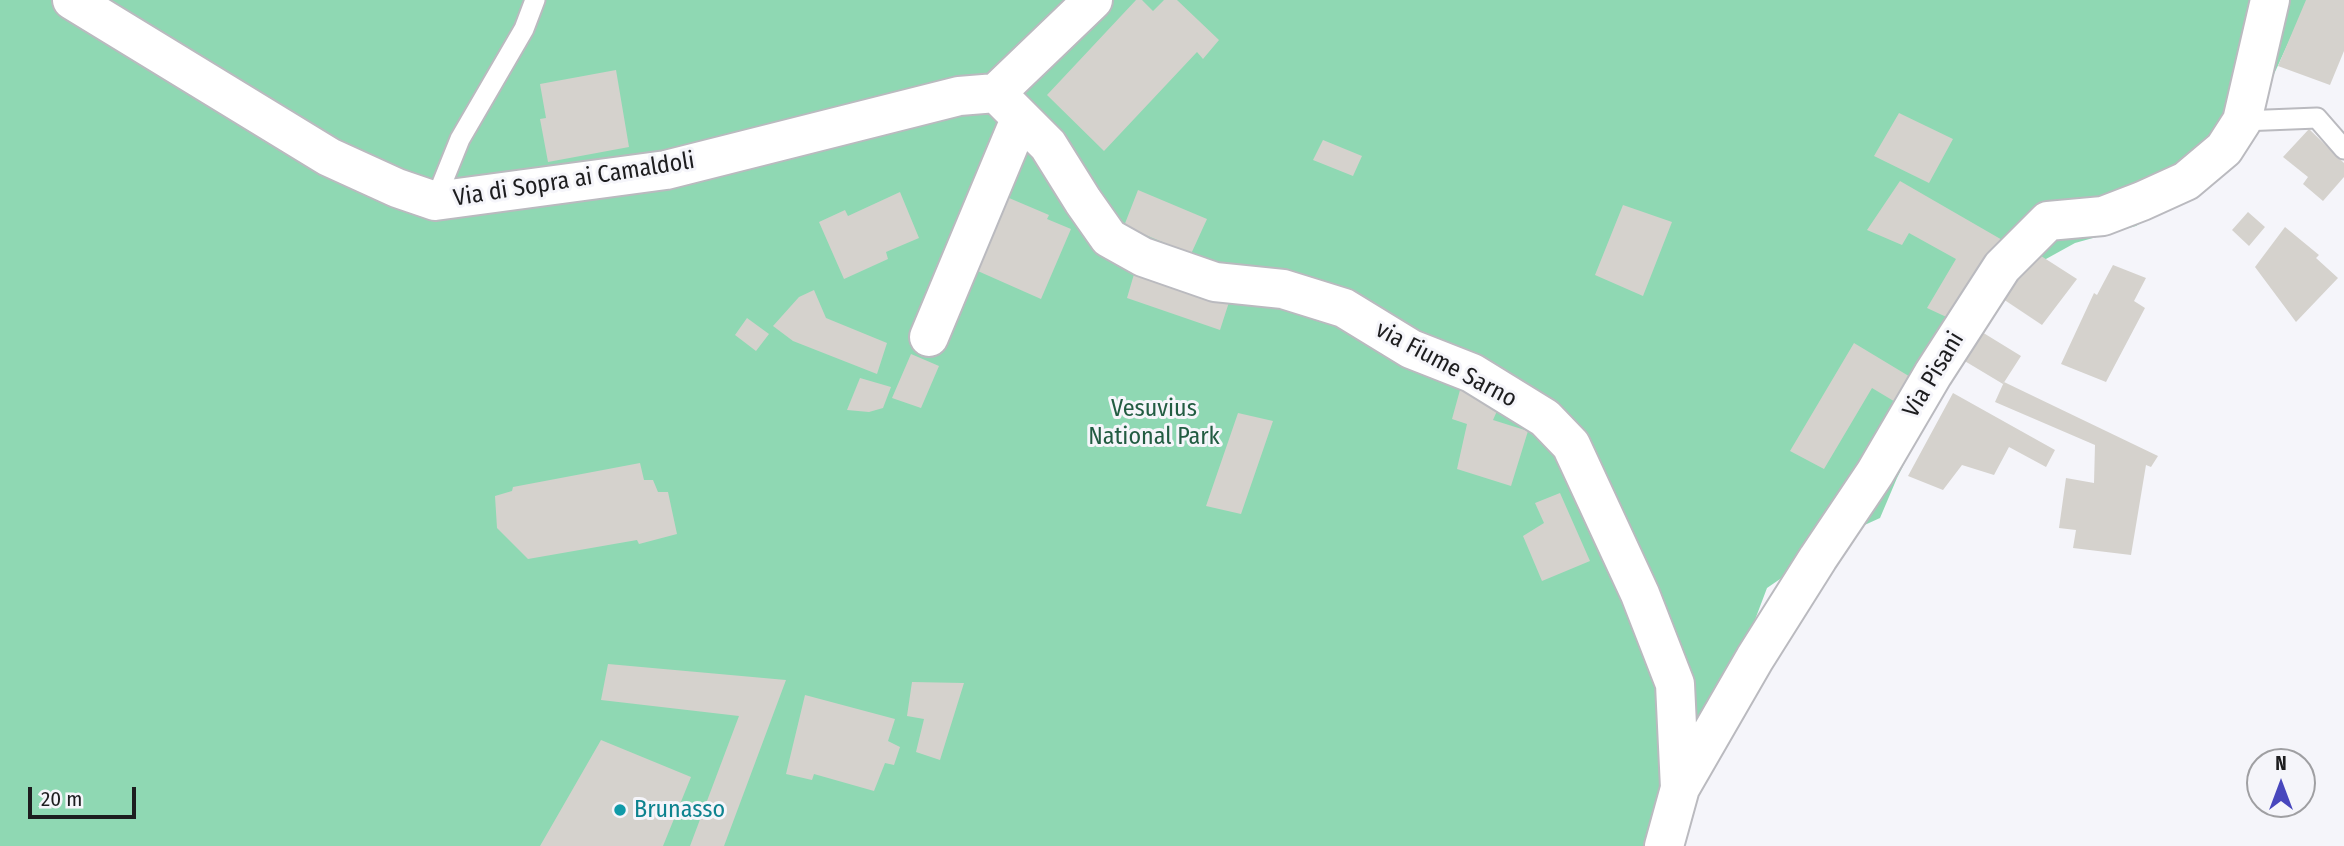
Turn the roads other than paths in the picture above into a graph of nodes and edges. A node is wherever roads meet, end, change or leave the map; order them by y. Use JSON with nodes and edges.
{"nodes":[{"id":1,"x":72,"y":0,"type":"edge"},
{"id":2,"x":535,"y":0,"type":"edge"},
{"id":3,"x":1093,"y":0,"type":"edge"},
{"id":4,"x":2270,"y":0,"type":"edge"},
{"id":5,"x":1008,"y":106,"type":"junction"},
{"id":6,"x":2242,"y":121,"type":"junction"},
{"id":7,"x":2344,"y":149,"type":"edge"},
{"id":8,"x":435,"y":201,"type":"junction"},
{"id":9,"x":929,"y":337,"type":"dead end"},
{"id":10,"x":1680,"y":788,"type":"junction"},
{"id":11,"x":1664,"y":846,"type":"edge"}],
"edges":[{"from":1,"to":8,"type":"street","name":"Via di Sopra ai Camaldoli"},
{"from":2,"to":8,"type":"lane"},
{"from":3,"to":5,"type":"street"},
{"from":4,"to":6,"type":"street","name":"Via Pisani"},
{"from":5,"to":8,"type":"street","name":"Via di Sopra ai Camaldoli"},
{"from":5,"to":9,"type":"street"},
{"from":5,"to":10,"type":"street","name":"via Fiume Sarno"},
{"from":6,"to":7,"type":"lane"},
{"from":6,"to":10,"type":"street","name":"Via Pisani"},
{"from":10,"to":11,"type":"street","name":"Via Pisani"}]}
